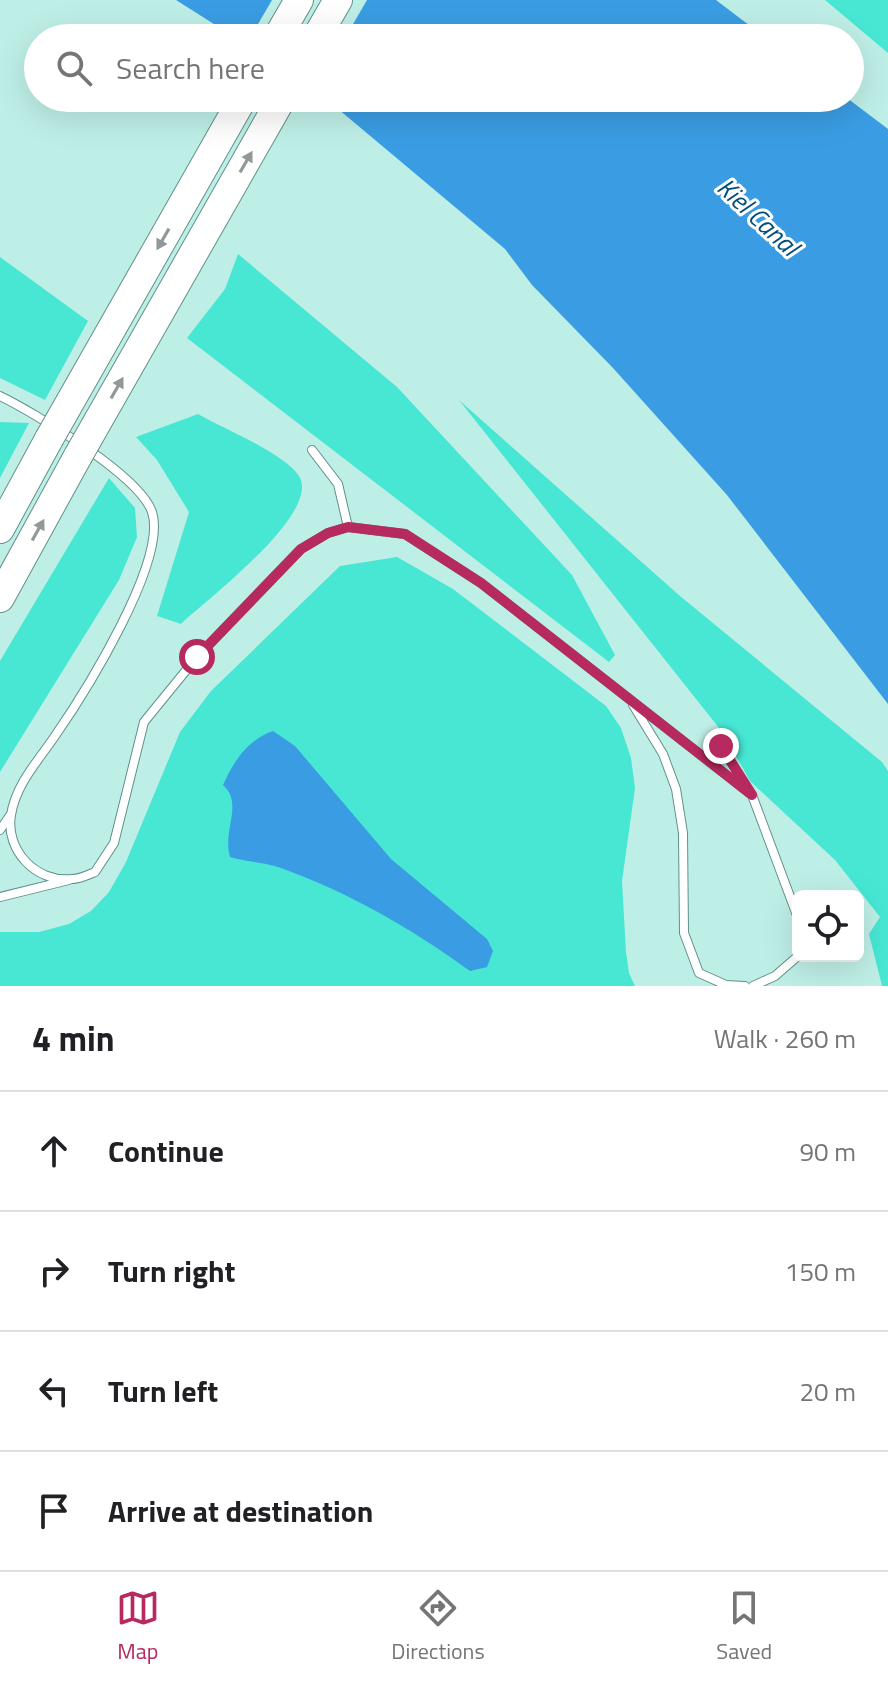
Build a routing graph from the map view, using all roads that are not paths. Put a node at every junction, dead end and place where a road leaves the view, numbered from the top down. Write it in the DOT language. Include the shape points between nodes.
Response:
graph roads {
  1 [pos="299,0"];
  2 [pos="338,0"];
  3 [pos="285,24"];
  4 [pos="324,24"];
  5 [pos="235,112"];
  6 [pos="274,112"];
  7 [pos="0,396"];
  8 [pos="312,450"];
  9 [pos="348,527"];
  10 [pos="0,529"];
  11 [pos="0,598"];
  12 [pos="631,701"];
  13 [pos="721,746"];
  14 [pos="752,795"];
  15 [pos="11,814"];
  16 [pos="0,830"];
  17 [pos="71,880"];
  18 [pos="0,897"];
  19 [pos="792,902"];
  20 [pos="792,961"];
  21 [pos="745,986"];
  22 [pos="753,986"];
  1 -- 3 [label="highway"];
  2 -- 4 [label="highway"];
  5 -- 10 [label="highway, one-way, bridge"];
  11 -- 6 [label="highway, one-way, bridge"];
  7 -- 15 [label="lane" via="119,471 142,493 153,513 149,557 139,588 84,693 27,773"];
  8 -- 9 [label="lane" via="338,484"];
  9 -- 12 [label="lane" via="405,534 481,583"];
  9 -- 17 [label="lane" via="301,549 197,657 144,722 114,843 95,872"];
  12 -- 14 [label="lane"];
  12 -- 21 [label="lane" via="663,754 676,789 683,833 684,933 699,973 726,985"];
  13 -- 14 [label="lane"];
  14 -- 19 [label="lane"];
  15 -- 16 [label="lane"];
  15 -- 17 [label="lane" via="11,843 22,861"];
  17 -- 18 [label="lane"];
  20 -- 22 [label="lane"];
}
